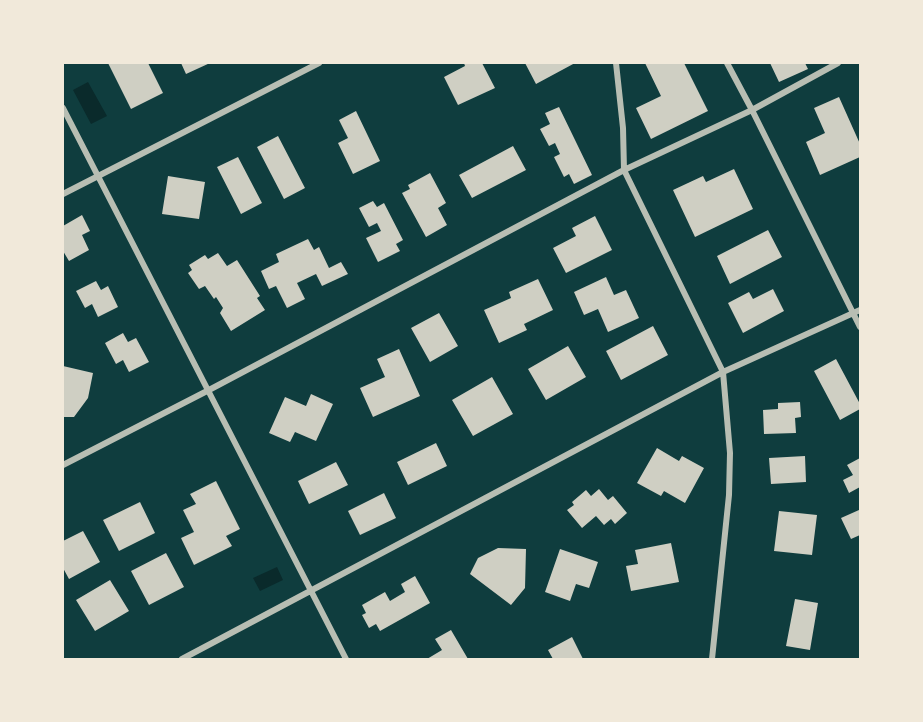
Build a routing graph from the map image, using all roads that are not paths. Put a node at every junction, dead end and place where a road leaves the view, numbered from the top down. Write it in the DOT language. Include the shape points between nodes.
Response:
graph roads {
  1 [pos="319,63"];
  2 [pos="616,63"];
  3 [pos="727,63"];
  4 [pos="838,63"];
  5 [pos="63,108"];
  6 [pos="752,110"];
  7 [pos="624,170"];
  8 [pos="99,176"];
  9 [pos="63,194"];
  10 [pos="860,310"];
  11 [pos="853,314"];
  12 [pos="860,327"];
  13 [pos="723,372"];
  14 [pos="209,390"];
  15 [pos="63,465"];
  16 [pos="311,591"];
  17 [pos="182,659"];
  18 [pos="346,659"];
  19 [pos="712,659"];
  1 -- 8 [label="street"];
  2 -- 7 [label="street"];
  3 -- 6 [label="street"];
  4 -- 6 [label="street"];
  5 -- 8 [label="street"];
  6 -- 7 [label="street"];
  6 -- 11 [label="street"];
  7 -- 13 [label="street"];
  7 -- 14 [label="street"];
  8 -- 9 [label="street"];
  8 -- 14 [label="street"];
  10 -- 11 [label="street"];
  11 -- 12 [label="street"];
  11 -- 13 [label="street"];
  13 -- 16 [label="street"];
  13 -- 19 [label="street" via="729,484"];
  14 -- 15 [label="street"];
  14 -- 16 [label="street"];
  16 -- 17 [label="street"];
  16 -- 18 [label="street"];
}
